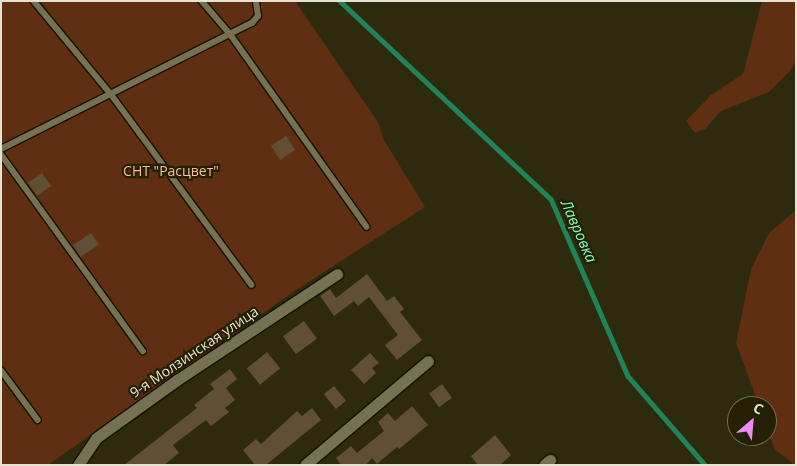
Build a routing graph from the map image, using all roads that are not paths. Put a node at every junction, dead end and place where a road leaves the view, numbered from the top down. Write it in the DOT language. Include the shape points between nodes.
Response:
graph roads {
  1 [pos="34,1"];
  2 [pos="202,1"];
  3 [pos="256,1"];
  4 [pos="231,35"];
  5 [pos="111,94"];
  6 [pos="1,149"];
  7 [pos="1,154"];
  8 [pos="367,227"];
  9 [pos="337,274"];
  10 [pos="252,285"];
  11 [pos="143,352"];
  12 [pos="428,361"];
  13 [pos="1,370"];
  14 [pos="38,420"];
  15 [pos="78,465"];
  16 [pos="305,465"];
  1 -- 5 [label="lane"];
  2 -- 4 [label="lane"];
  3 -- 4 [label="lane" via="258,16"];
  4 -- 5 [label="lane"];
  4 -- 8 [label="lane"];
  5 -- 6 [label="lane"];
  5 -- 10 [label="lane"];
  7 -- 11 [label="lane"];
  9 -- 15 [label="street, 9-я Молзинская улица" via="96,438"];
  12 -- 16 [label="street"];
  13 -- 14 [label="lane"];
}
